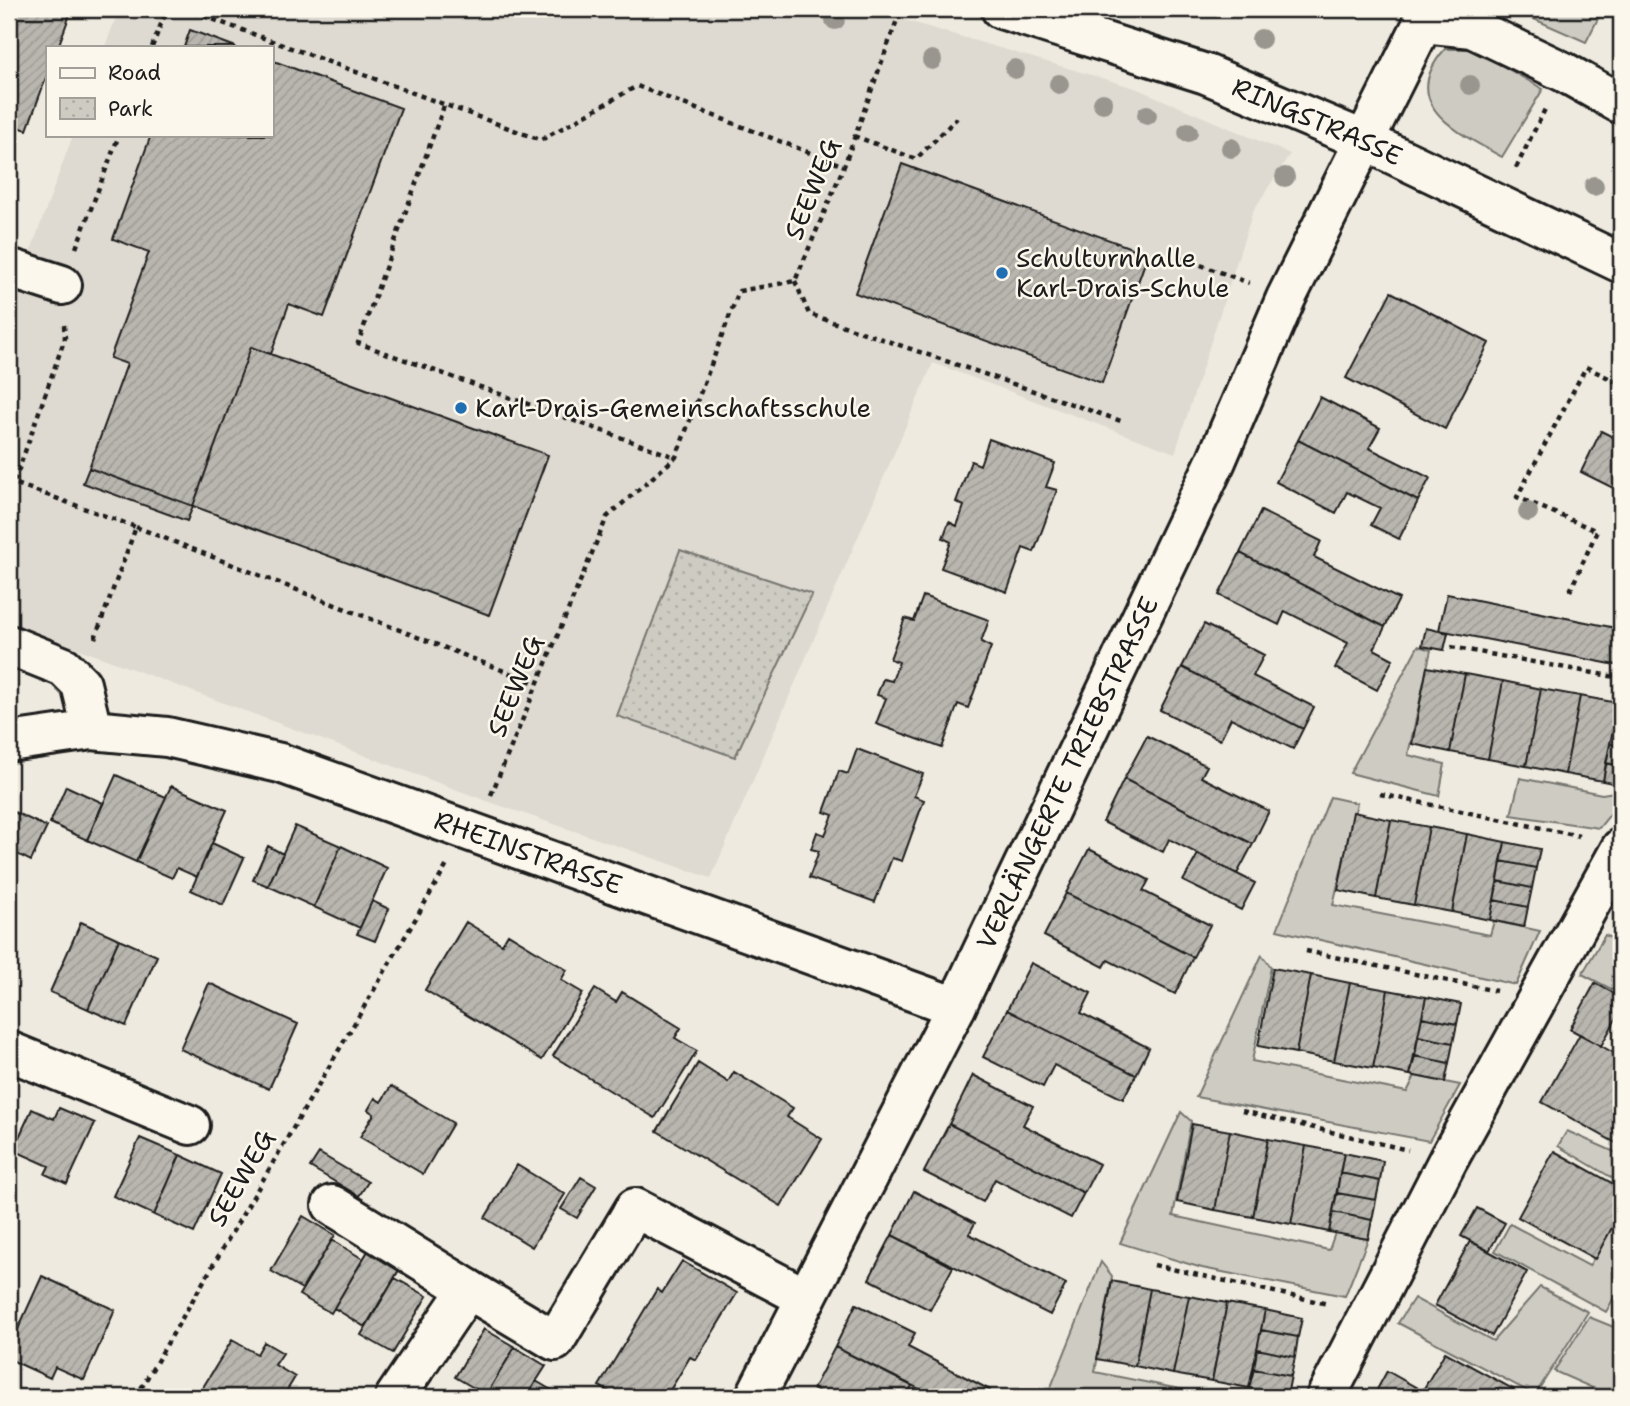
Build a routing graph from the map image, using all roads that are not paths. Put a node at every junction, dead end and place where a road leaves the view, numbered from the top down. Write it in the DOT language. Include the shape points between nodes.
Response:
graph roads {
  1 [pos="1001,9"];
  2 [pos="1423,16"];
  3 [pos="1621,104"];
  4 [pos="1363,139"];
  5 [pos="1621,263"];
  6 [pos="9,268"];
  7 [pos="62,285"];
  8 [pos="9,645"];
  9 [pos="92,730"];
  10 [pos="9,742"];
  11 [pos="1621,848"];
  12 [pos="956,1007"];
  13 [pos="9,1051"];
  14 [pos="190,1125"];
  15 [pos="332,1205"];
  16 [pos="468,1289"];
  17 [pos="806,1298"];
  18 [pos="395,1397"];
  19 [pos="755,1397"];
  20 [pos="1326,1397"];
  1 -- 4 [label="street, RINGSTRASSE" via="1206,74"];
  2 -- 3 [label="street" via="1472,28"];
  2 -- 4 [label="street, VERLÄNGERTE TRIEBSTRASSE"];
  4 -- 5 [label="street, RINGSTRASSE"];
  4 -- 12 [label="street, VERLÄNGERTE TRIEBSTRASSE" via="1286,298 1216,461"];
  6 -- 7 [label="street"];
  8 -- 9 [label="street" via="64,667 81,684"];
  9 -- 10 [label="street, RHEINSTRASSE"];
  9 -- 12 [label="street, RHEINSTRASSE" via="167,737 280,763"];
  11 -- 20 [label="street" via="1448,1160"];
  12 -- 17 [label="street, VERLÄNGERTE TRIEBSTRASSE"];
  13 -- 14 [label="street"];
  15 -- 16 [label="street"];
  16 -- 17 [label="street" via="555,1341 635,1208"];
  16 -- 18 [label="street"];
  17 -- 19 [label="street, VERLÄNGERTE TRIEBSTRASSE"];
}
